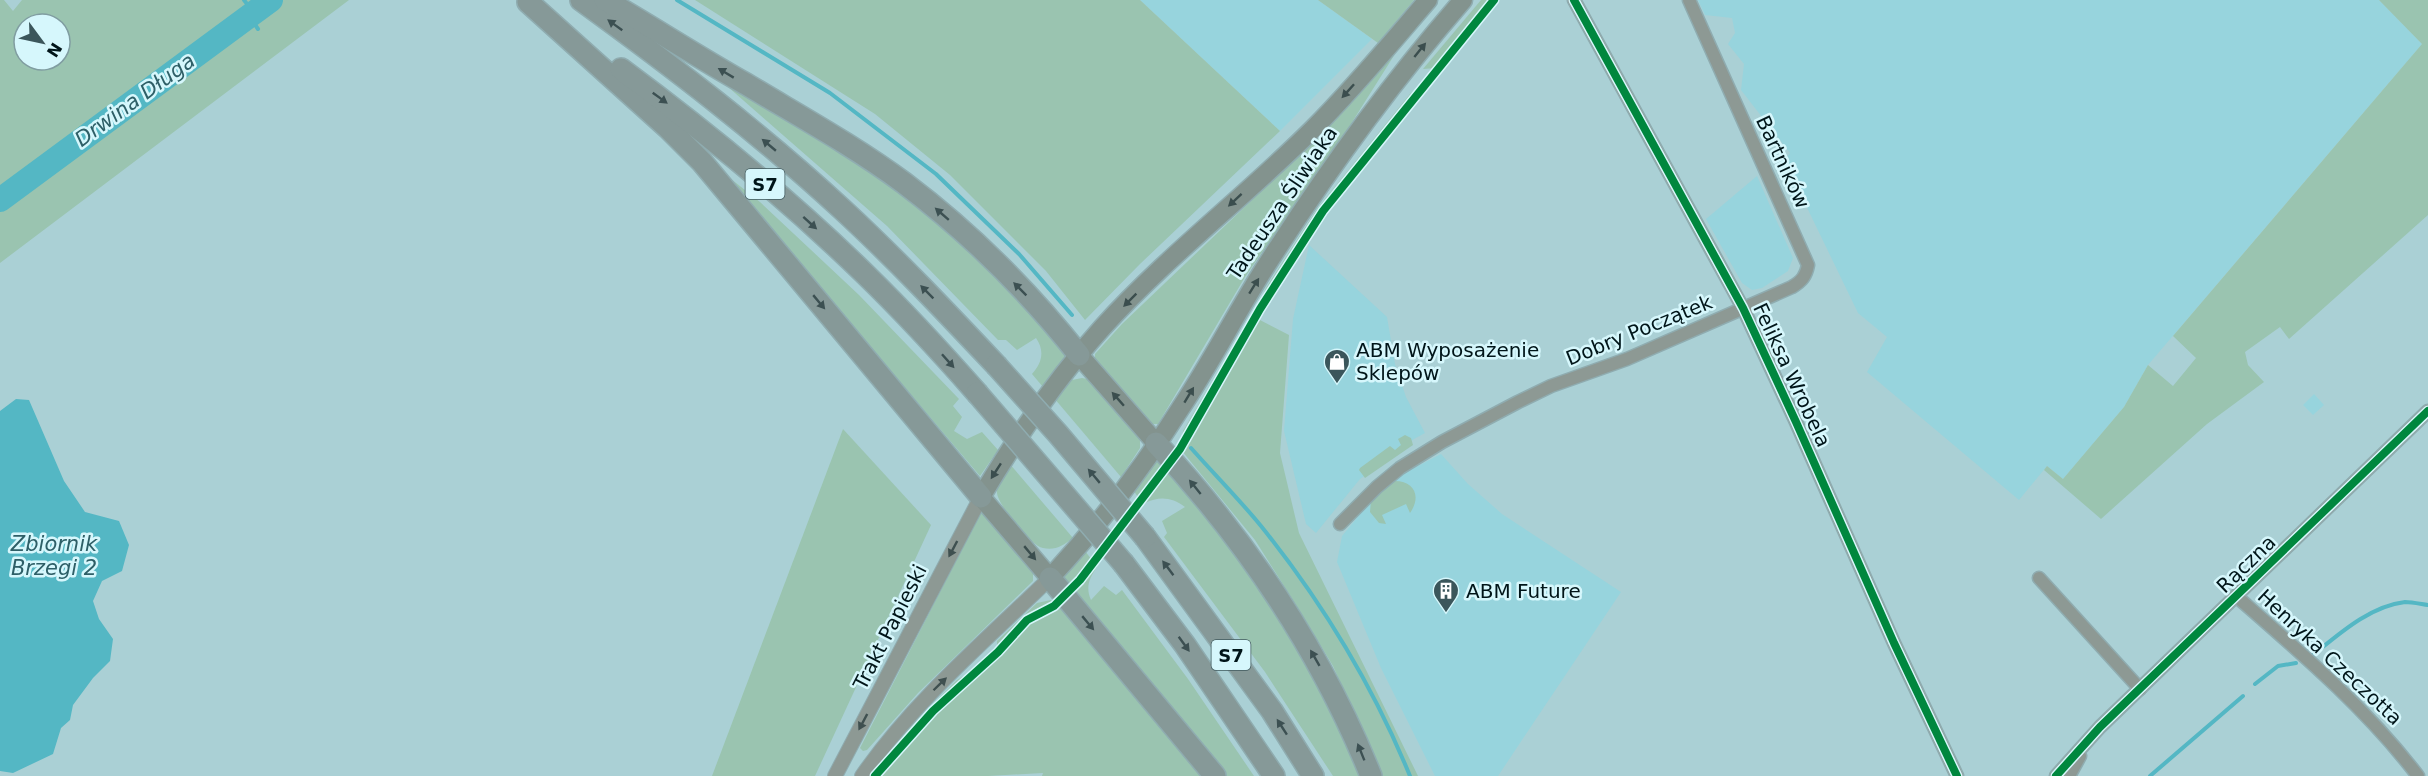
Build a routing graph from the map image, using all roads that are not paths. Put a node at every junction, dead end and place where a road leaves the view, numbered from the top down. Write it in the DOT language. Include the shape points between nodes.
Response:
graph roads {
  1 [pos="581,0"];
  2 [pos="605,0"];
  3 [pos="1428,0"];
  4 [pos="1462,0"];
  5 [pos="1575,0"];
  6 [pos="1689,0"];
  7 [pos="527,1"];
  8 [pos="1743,308"];
  9 [pos="1079,355"];
  10 [pos="2428,411"];
  11 [pos="1156,443"];
  12 [pos="981,497"];
  13 [pos="1340,524"];
  14 [pos="1050,578"];
  15 [pos="2039,578"];
  16 [pos="2236,596"];
  17 [pos="2140,689"];
  18 [pos="2087,741"];
  19 [pos="835,776"];
  20 [pos="862,776"];
  21 [pos="1215,776"];
  22 [pos="1274,776"];
  23 [pos="1313,776"];
  24 [pos="1371,776"];
  25 [pos="1957,776"];
  26 [pos="2056,776"];
  27 [pos="2069,776"];
  28 [pos="2418,776"];
  23 -- 1 [label="highway, S7, one-way, bridge" via="1265,702 1145,537 996,365 926,291 796,168 684,75"];
  9 -- 2 [label="highway, one-way" via="985,253 904,184 805,118"];
  3 -- 9 [label="main road, Tadeusza Śliwiaka, one-way" via="1314,128 1156,273"];
  11 -- 4 [label="main road, Tadeusza Śliwiaka, one-way" via="1327,174 1371,112"];
  5 -- 8 [label="street, Feliksa Wrobela"];
  6 -- 8 [label="street, Bartników" via="1808,265 1800,282"];
  7 -- 12 [label="highway, one-way" via="702,162"];
  7 -- 22 [label="highway, S7, one-way, bridge" via="670,106 865,273 977,393 1124,564 1185,645"];
  8 -- 13 [label="street, Dobry Początek" via="1627,359 1551,386 1452,437 1400,468"];
  8 -- 25 [label="street, Feliksa Wrobela"];
  11 -- 9 [label="main road, one-way"];
  9 -- 12 [label="main road, Tadeusza Śliwiaka, one-way" via="1051,390"];
  10 -- 16 [label="street, Rączna"];
  11 -- 14 [label="main road, Tadeusza Śliwiaka" via="1107,513"];
  24 -- 11 [label="highway, one-way" via="1327,680 1269,582"];
  12 -- 14 [label="main road, one-way"];
  12 -- 19 [label="street, Trakt Papieski, one-way"];
  20 -- 14 [label="street, one-way" via="902,722"];
  14 -- 21 [label="highway, one-way"];
  15 -- 17 [label="street"];
  16 -- 17 [label="street, Rączna"];
  16 -- 28 [label="street, Henryka Czeczotta" via="2315,665 2392,742"];
  17 -- 18 [label="street, Rączna"];
  18 -- 26 [label="street, Rączna"];
  18 -- 27 [label="street, Rączna"];
}
